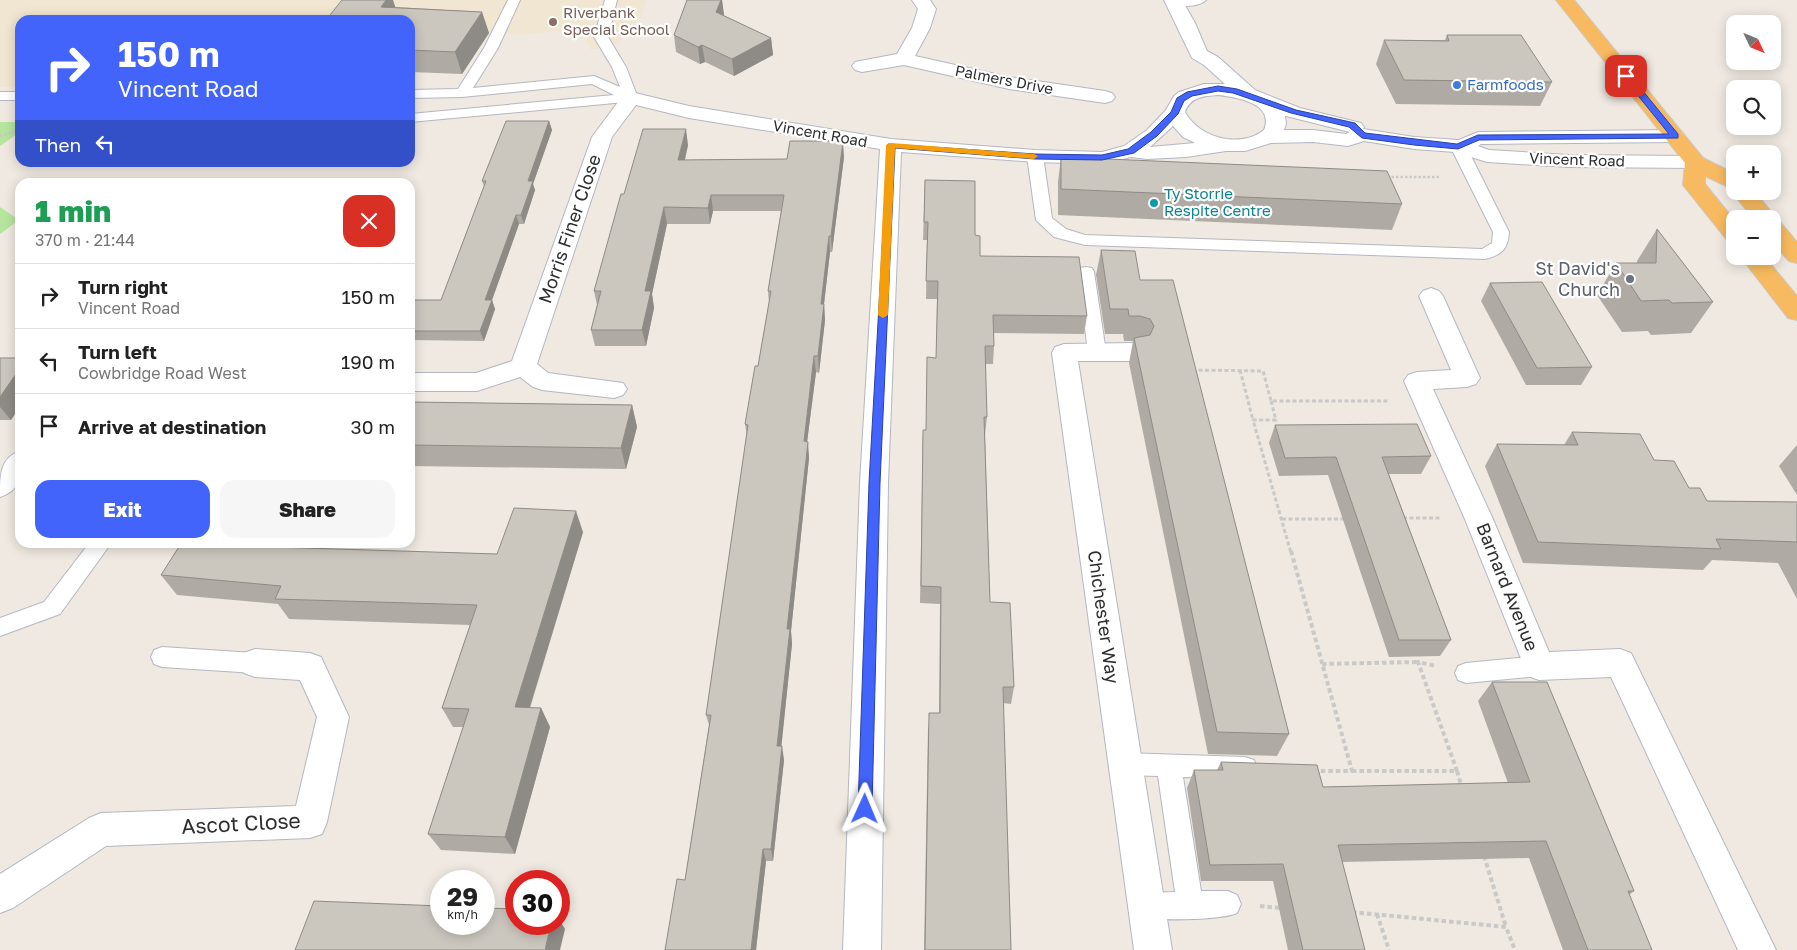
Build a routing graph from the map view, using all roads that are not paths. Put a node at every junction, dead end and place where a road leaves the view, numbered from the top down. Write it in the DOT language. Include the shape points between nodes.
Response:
graph roads {
  1 [pos="514,0"];
  2 [pos="612,0"];
  3 [pos="921,0"];
  4 [pos="1200,0"];
  5 [pos="1565,0"];
  6 [pos="1174,1"];
  7 [pos="904,59"];
  8 [pos="862,66"];
  9 [pos="1193,66"];
  10 [pos="462,93"];
  11 [pos="415,94"];
  12 [pos="0,96"];
  13 [pos="15,96"];
  14 [pos="1105,97"];
  15 [pos="1254,97"];
  16 [pos="631,98"];
  17 [pos="1177,106"];
  18 [pos="415,118"];
  19 [pos="1362,135"];
  20 [pos="1675,136"];
  21 [pos="1266,137"];
  22 [pos="1228,144"];
  23 [pos="891,145"];
  24 [pos="1458,146"];
  25 [pos="1131,151"];
  26 [pos="1035,156"];
  27 [pos="1696,162"];
  28 [pos="1726,178"];
  29 [pos="1750,200"];
  30 [pos="1758,210"];
  31 [pos="1726,225"];
  32 [pos="1781,237"];
  33 [pos="1797,256"];
  34 [pos="1758,265"];
  35 [pos="1086,272"];
  36 [pos="1432,296"];
  37 [pos="1797,312"];
  38 [pos="1098,352"];
  39 [pos="1135,352"];
  40 [pos="523,367"];
  41 [pos="415,382"];
  42 [pos="614,389"];
  43 [pos="15,467"];
  44 [pos="0,486"];
  45 [pos="97,548"];
  46 [pos="0,627"];
  47 [pos="162,657"];
  48 [pos="255,663"];
  49 [pos="1539,666"];
  50 [pos="1466,673"];
  51 [pos="1124,764"];
  52 [pos="1169,766"];
  53 [pos="1310,770"];
  54 [pos="0,895"];
  55 [pos="1228,904"];
  56 [pos="1146,906"];
  57 [pos="1190,906"];
  58 [pos="862,950"];
  59 [pos="1152,950"];
  60 [pos="1756,950"];
  1 -- 10 [label="lane" via="481,67"];
  2 -- 16 [label="lane" via="601,37 619,67"];
  3 -- 7 [label="street" via="928,9 922,28"];
  4 -- 6 [label="lane"];
  5 -- 20 [label="highway"];
  6 -- 9 [label="street"];
  7 -- 8 [label="street, Palmers Drive"];
  7 -- 14 [label="street, Palmers Drive" via="1009,83"];
  9 -- 15 [label="street" via="1211,61"];
  9 -- 17 [label="street"];
  10 -- 11 [label="lane"];
  10 -- 16 [label="lane" via="594,80"];
  12 -- 13 [label="lane"];
  15 -- 17 [label="street, Vincent Road" via="1218,89 1190,94"];
  15 -- 19 [label="street, Vincent Road" via="1294,112 1352,125"];
  15 -- 21 [label="street" via="1274,113 1275,129"];
  16 -- 18 [label="lane"];
  16 -- 23 [label="street, Vincent Road" via="689,112"];
  16 -- 40 [label="street, Morris Finer Close" via="602,138"];
  17 -- 22 [label="street, Vincent Road" via="1178,121 1191,133"];
  17 -- 25 [label="street, Vincent Road" via="1154,134"];
  19 -- 21 [label="street, Vincent Road" via="1348,140 1313,136"];
  19 -- 24 [label="street, Vincent Road"];
  20 -- 24 [label="street, Vincent Road" via="1478,138"];
  20 -- 27 [label="highway"];
  21 -- 22 [label="street, Vincent Road"];
  22 -- 25 [label="street, Vincent Road" via="1177,152 1147,154"];
  23 -- 26 [label="street, Vincent Road"];
  23 -- 58 [label="street" via="874,493"];
  24 -- 26 [label="lane" via="1501,232 1500,245 1485,254 1085,240 1060,233 1044,220"];
  24 -- 27 [label="street, Vincent Road" via="1488,156 1570,161"];
  25 -- 26 [label="street, Vincent Road" via="1102,158"];
  27 -- 28 [label="highway"];
  27 -- 31 [label="highway" via="1694,185"];
  29 -- 30 [label="highway"];
  32 -- 33 [label="highway"];
  34 -- 37 [label="highway"];
  35 -- 38 [label="lane"];
  36 -- 49 [label="street, Barnard Avenue" via="1467,378 1416,382 1478,517"];
  38 -- 39 [label="street, Chichester Way"];
  38 -- 51 [label="street, Chichester Way" via="1064,353"];
  40 -- 41 [label="street" via="477,382"];
  40 -- 42 [label="street" via="542,381"];
  43 -- 44 [label="street"];
  45 -- 46 [label="lane" via="52,608"];
  47 -- 48 [label="lane, Ascot Close"];
  48 -- 54 [label="street, Ascot Close" via="310,667 333,717 310,822 101,830"];
  49 -- 50 [label="lane"];
  49 -- 60 [label="street, Barnard Avenue" via="1620,663"];
  51 -- 52 [label="lane"];
  51 -- 56 [label="street, Chichester Way"];
  52 -- 53 [label="lane"];
  52 -- 57 [label="lane"];
  55 -- 57 [label="lane"];
  56 -- 57 [label="lane"];
  56 -- 59 [label="street, Chichester Way"];
}
